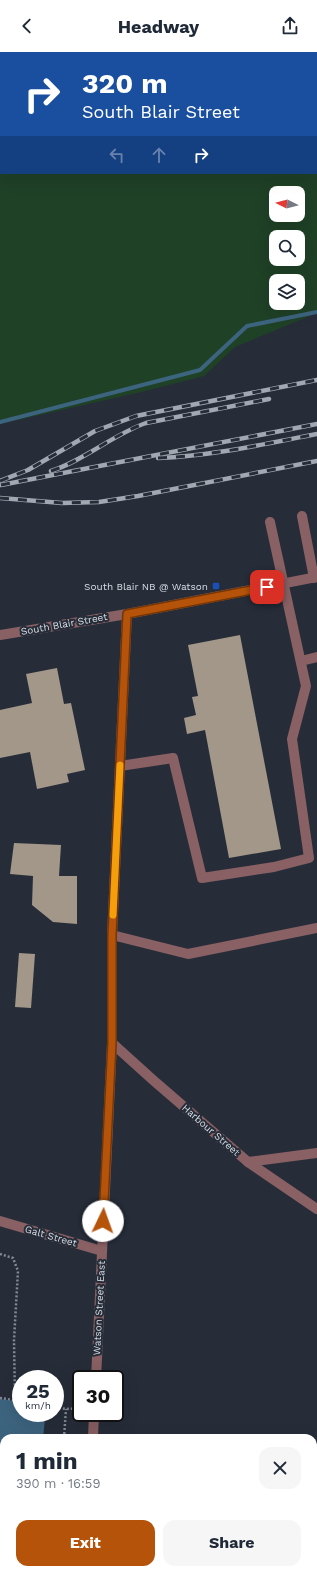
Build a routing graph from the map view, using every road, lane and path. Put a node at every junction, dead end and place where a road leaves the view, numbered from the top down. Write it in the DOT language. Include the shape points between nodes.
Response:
graph roads {
  1 [pos="302,516"];
  2 [pos="270,522"];
  3 [pos="316,577"];
  4 [pos="283,584"];
  5 [pos="127,614"];
  6 [pos="0,635"];
  7 [pos="317,657"];
  8 [pos="301,661"];
  9 [pos="120,766"];
  10 [pos="317,928"];
  11 [pos="112,935"];
  12 [pos="112,1043"];
  13 [pos="317,1153"];
  14 [pos="248,1162"];
  15 [pos="317,1209"];
  16 [pos="0,1221"];
  17 [pos="102,1251"];
  18 [pos="0,1254"];
  19 [pos="14,1370"];
  20 [pos="96,1370"];
  21 [pos="0,1398"];
  22 [pos="12,1400"];
  23 [pos="66,1409"];
  24 [pos="72,1409"];
  25 [pos="94,1422"];
  26 [pos="64,1434"];
  27 [pos="93,1434"];
  1 -- 3 [label="street"];
  2 -- 4 [label="street"];
  3 -- 4 [label="street, South Blair Street"];
  4 -- 5 [label="street, South Blair Street"];
  4 -- 8 [label="street"];
  5 -- 6 [label="street, South Blair Street"];
  5 -- 9 [label="street, Watson Street East"];
  7 -- 8 [label="street"];
  8 -- 9 [label="street" via="306,686 292,739 309,858 274,867 202,878 173,758"];
  9 -- 11 [label="street, Watson Street East"];
  10 -- 11 [label="street" via="188,954"];
  11 -- 12 [label="street, Watson Street East"];
  12 -- 14 [label="street, Harbour Street"];
  12 -- 17 [label="street, Watson Street East"];
  13 -- 14 [label="street"];
  14 -- 15 [label="street, Harbour Street"];
  16 -- 17 [label="street, Galt Street"];
  17 -- 20 [label="street, Watson Street East"];
  18 -- 19 [label="path" via="13,1258 18,1271"];
  21 -- 22 [label="path"];
  23 -- 24 [label="path"];
  23 -- 26 [label="path"];
  25 -- 27 [label="street"];
}
